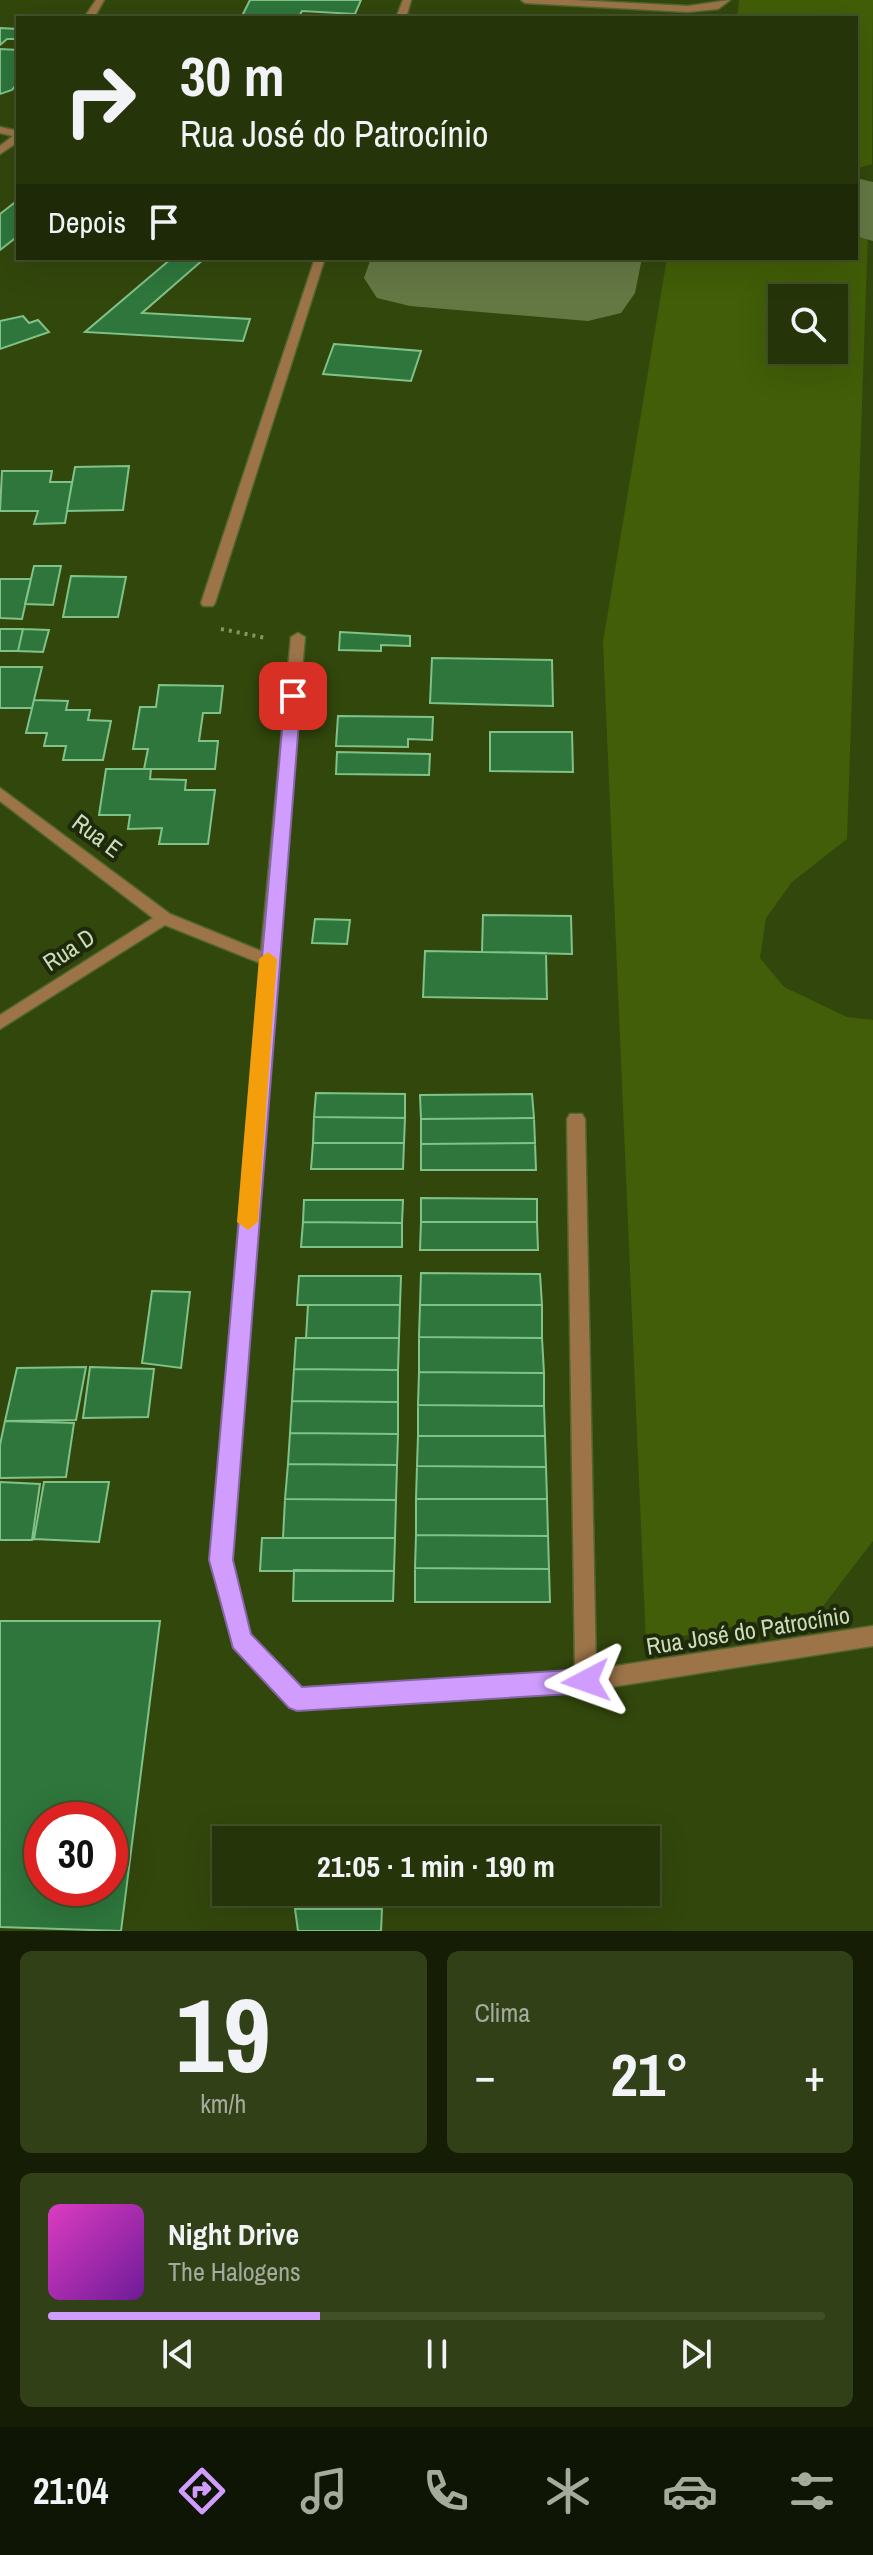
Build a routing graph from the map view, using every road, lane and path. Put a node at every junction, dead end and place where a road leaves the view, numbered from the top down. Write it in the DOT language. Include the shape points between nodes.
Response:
graph roads {
  1 [pos="525,0"];
  2 [pos="726,0"];
  3 [pos="16,138"];
  4 [pos="0,151"];
  5 [pos="319,260"];
  6 [pos="208,603"];
  7 [pos="298,637"];
  8 [pos="0,793"];
  9 [pos="164,918"];
  10 [pos="268,960"];
  11 [pos="0,1023"];
  12 [pos="576,1119"];
  13 [pos="873,1636"];
  14 [pos="586,1681"];
  1 -- 2 [label="street" via="688,9 715,7"];
  3 -- 4 [label="street"];
  5 -- 6 [label="street"];
  6 -- 7 [label="path" via="212,627 265,638"];
  7 -- 10 [label="street, Rua José do Patrocínio"];
  8 -- 9 [label="street, Rua E"];
  9 -- 10 [label="street, Rua E"];
  9 -- 11 [label="street, Rua D"];
  10 -- 14 [label="street, Rua José do Patrocínio" via="221,1560 241,1640 297,1699"];
  12 -- 14 [label="street"];
  13 -- 14 [label="street, Rua José do Patrocínio"];
}
